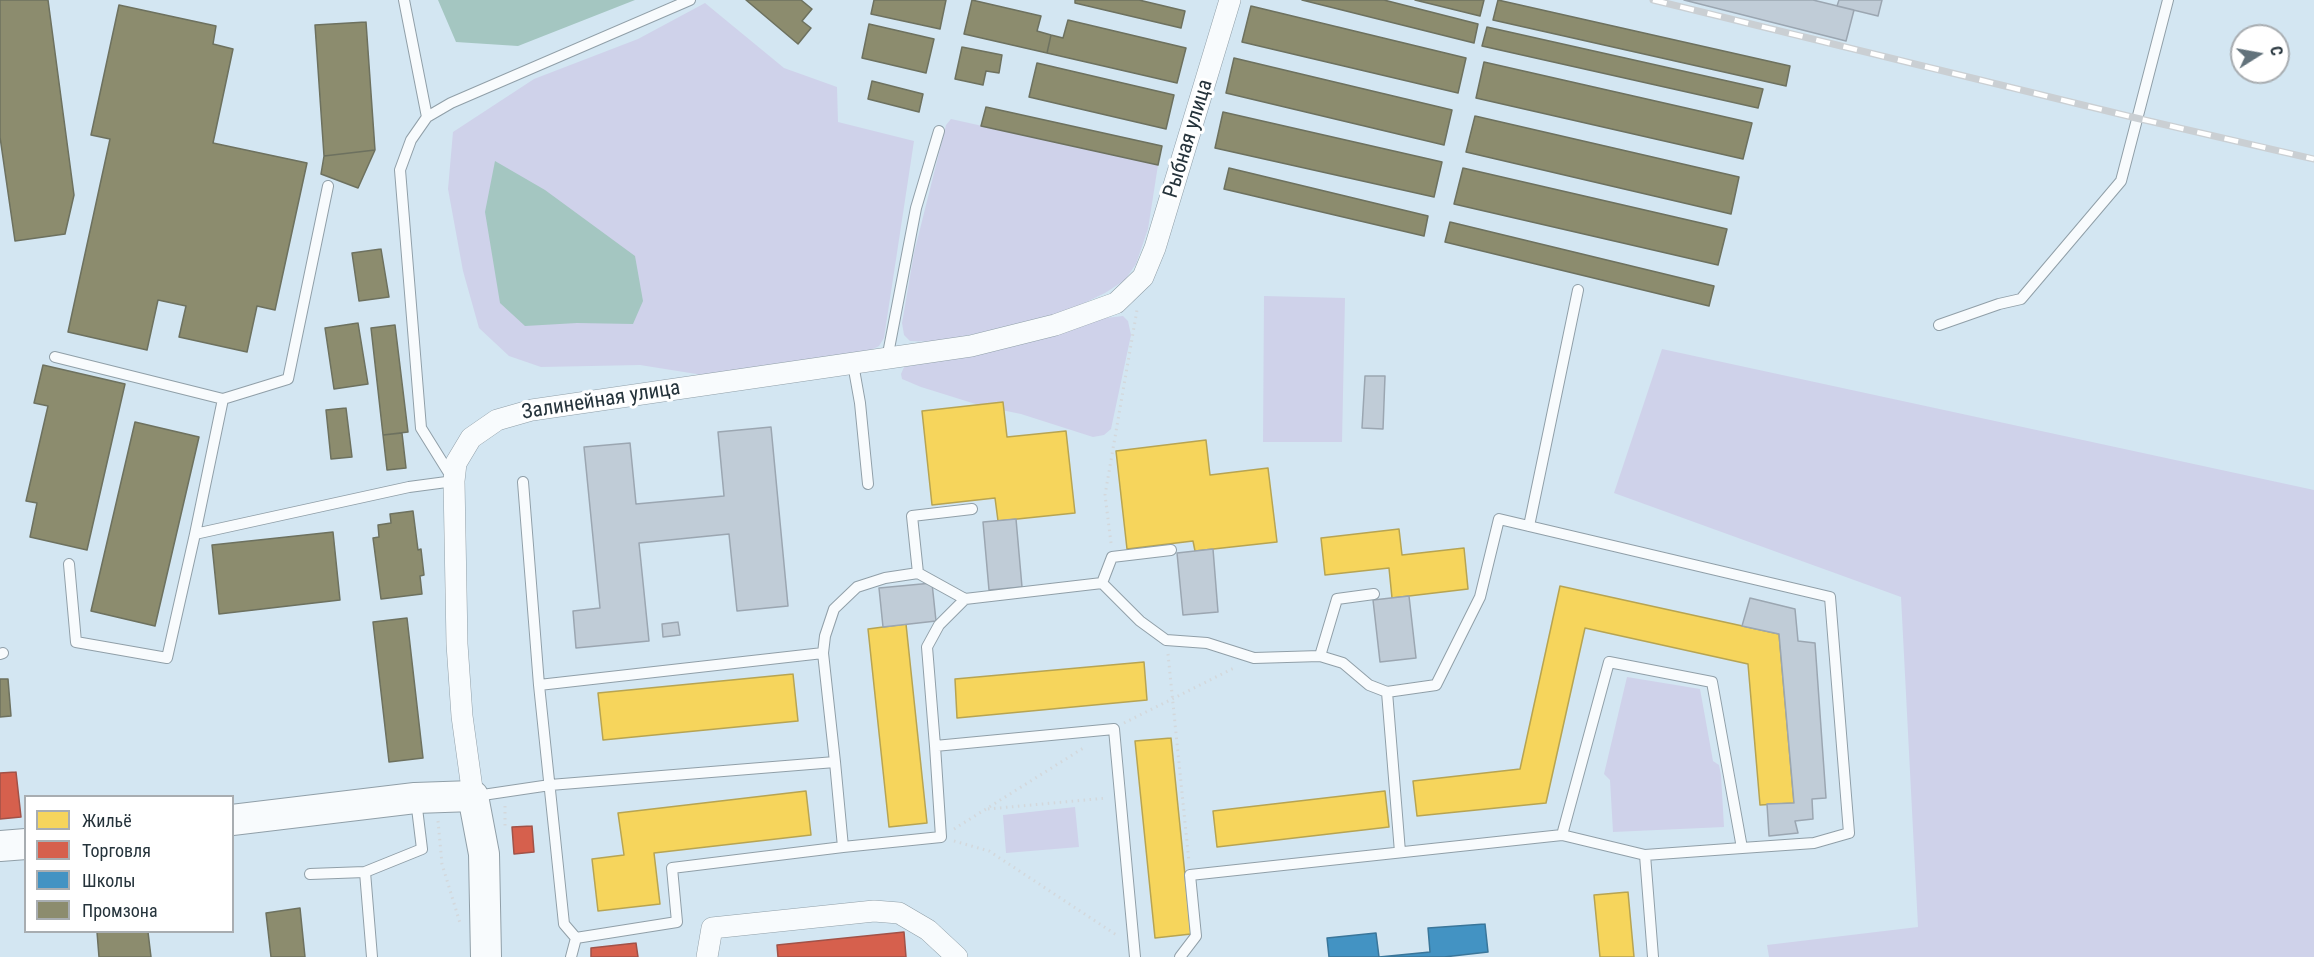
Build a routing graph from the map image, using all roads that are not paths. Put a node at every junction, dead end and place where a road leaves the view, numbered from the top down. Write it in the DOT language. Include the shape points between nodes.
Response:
graph roads {
  1 [pos="404,0"];
  2 [pos="690,0"];
  3 [pos="1230,0"];
  4 [pos="2168,0"];
  5 [pos="427,117"];
  6 [pos="939,131"];
  7 [pos="328,186"];
  8 [pos="1143,277"];
  9 [pos="1578,290"];
  10 [pos="1940,324"];
  11 [pos="55,357"];
  12 [pos="887,359"];
  13 [pos="853,364"];
  14 [pos="223,399"];
  15 [pos="454,481"];
  16 [pos="523,482"];
  17 [pos="867,484"];
  18 [pos="972,509"];
  19 [pos="1529,526"];
  20 [pos="195,534"];
  21 [pos="1171,550"];
  22 [pos="69,564"];
  23 [pos="918,573"];
  24 [pos="1102,583"];
  25 [pos="1374,594"];
  26 [pos="965,599"];
  27 [pos="823,653"];
  28 [pos="1320,656"];
  29 [pos="539,685"];
  30 [pos="1387,692"];
  31 [pos="935,746"];
  32 [pos="835,762"];
  33 [pos="550,785"];
  34 [pos="473,796"];
  35 [pos="426,797"];
  36 [pos="234,820"];
  37 [pos="1562,835"];
  38 [pos="24,844"];
  39 [pos="0,846"];
  40 [pos="843,847"];
  41 [pos="1742,848"];
  42 [pos="1400,852"];
  43 [pos="1645,855"];
  44 [pos="365,872"];
  45 [pos="310,874"];
  46 [pos="576,938"];
  47 [pos="1135,952"];
  48 [pos="372,957"];
  49 [pos="486,957"];
  50 [pos="571,957"];
  51 [pos="707,957"];
  52 [pos="957,957"];
  53 [pos="1180,957"];
  54 [pos="1653,957"];
  1 -- 5 [label="lane"];
  2 -- 5 [label="lane" via="451,103"];
  3 -- 8 [label="street, Рыбная улица" via="1177,180"];
  4 -- 10 [label="lane" via="2121,180 2021,299"];
  5 -- 15 [label="lane" via="411,140 400,170 421,428"];
  6 -- 12 [label="lane" via="916,208"];
  7 -- 14 [label="lane" via="288,379"];
  8 -- 12 [label="street, Залинейная улица" via="1116,303 1089,314 971,346"];
  9 -- 19 [label="lane"];
  11 -- 14 [label="lane"];
  12 -- 13 [label="street, Залинейная улица"];
  13 -- 15 [label="street, Залинейная улица" via="532,410 497,420 471,438 456,463"];
  13 -- 17 [label="lane"];
  14 -- 20 [label="lane"];
  15 -- 20 [label="lane" via="409,487"];
  15 -- 34 [label="street, Залинейная улица" via="457,644"];
  16 -- 29 [label="lane"];
  18 -- 23 [label="lane" via="912,516"];
  19 -- 30 [label="lane" via="1499,519 1480,597 1436,685"];
  19 -- 41 [label="lane" via="1830,597 1849,833 1814,843"];
  20 -- 22 [label="lane" via="167,658 76,642"];
  21 -- 24 [label="lane" via="1112,557"];
  23 -- 26 [label="lane"];
  23 -- 27 [label="lane" via="857,587 834,609"];
  24 -- 26 [label="lane"];
  24 -- 28 [label="lane" via="1140,621 1166,640 1207,643 1254,658"];
  25 -- 28 [label="lane" via="1338,599"];
  26 -- 31 [label="lane" via="939,625 927,647"];
  27 -- 29 [label="lane"];
  27 -- 32 [label="lane"];
  28 -- 30 [label="lane" via="1343,663 1369,685"];
  29 -- 33 [label="lane"];
  30 -- 42 [label="lane"];
  31 -- 40 [label="lane" via="941,837"];
  31 -- 47 [label="lane" via="1114,729"];
  32 -- 33 [label="lane"];
  32 -- 40 [label="lane"];
  33 -- 34 [label="lane"];
  33 -- 46 [label="lane" via="564,924"];
  34 -- 35 [label="main road"];
  34 -- 49 [label="main road" via="484,854"];
  35 -- 36 [label="main road"];
  35 -- 44 [label="lane" via="422,849"];
  37 -- 41 [label="lane" via="1609,662 1712,682"];
  37 -- 42 [label="lane"];
  37 -- 43 [label="lane"];
  38 -- 39 [label="main road"];
  40 -- 46 [label="lane" via="672,868 677,922"];
  41 -- 43 [label="lane"];
  42 -- 53 [label="lane" via="1190,875 1197,936"];
  43 -- 54 [label="lane"];
  44 -- 45 [label="lane"];
  44 -- 48 [label="lane"];
  46 -- 50 [label="lane"];
  51 -- 52 [label="street" via="712,928 874,911 899,913 928,930"];
}
